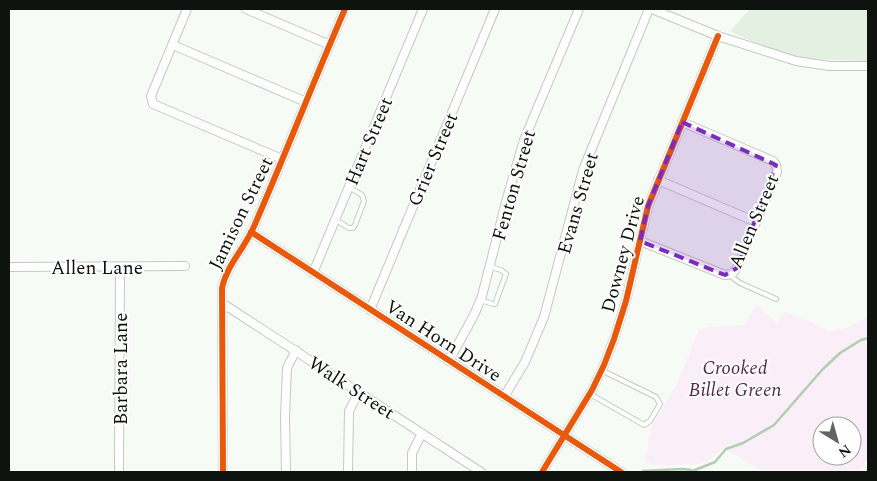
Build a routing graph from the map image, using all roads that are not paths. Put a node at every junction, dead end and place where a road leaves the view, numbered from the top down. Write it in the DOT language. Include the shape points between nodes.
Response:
graph roads {
  1 [pos="187,9"];
  2 [pos="246,9"];
  3 [pos="345,9"];
  4 [pos="423,9"];
  5 [pos="495,9"];
  6 [pos="579,9"];
  7 [pos="651,9"];
  8 [pos="266,12"];
  9 [pos="718,36"];
  10 [pos="330,44"];
  11 [pos="173,45"];
  12 [pos="868,66"];
  13 [pos="306,102"];
  14 [pos="682,122"];
  15 [pos="282,159"];
  16 [pos="658,180"];
  17 [pos="349,188"];
  18 [pos="336,220"];
  19 [pos="756,222"];
  20 [pos="251,232"];
  21 [pos="640,240"];
  22 [pos="185,266"];
  23 [pos="9,267"];
  24 [pos="120,267"];
  25 [pos="491,267"];
  26 [pos="314,273"];
  27 [pos="729,275"];
  28 [pos="776,299"];
  29 [pos="480,300"];
  30 [pos="222,303"];
  31 [pos="370,310"];
  32 [pos="296,350"];
  33 [pos="449,361"];
  34 [pos="601,370"];
  35 [pos="359,392"];
  36 [pos="590,394"];
  37 [pos="504,397"];
  38 [pos="422,433"];
  39 [pos="565,437"];
  40 [pos="119,472"];
  41 [pos="223,472"];
  42 [pos="286,472"];
  43 [pos="348,472"];
  44 [pos="412,472"];
  45 [pos="481,472"];
  46 [pos="542,472"];
  47 [pos="622,472"];
  1 -- 11 [label="street"];
  2 -- 8 [label="street"];
  3 -- 10 [label="street, Jamison Street"];
  4 -- 17 [label="street, Hart Street"];
  5 -- 31 [label="street, Grier Street"];
  6 -- 25 [label="street, Fenton Street" via="524,140"];
  7 -- 9 [label="street"];
  7 -- 37 [label="street, Evans Street" via="583,170 544,317 525,362"];
  8 -- 10 [label="street"];
  9 -- 12 [label="street" via="808,64"];
  9 -- 14 [label="street, Downey Drive"];
  10 -- 13 [label="street, Jamison Street"];
  11 -- 13 [label="street"];
  11 -- 15 [label="street" via="151,96 156,106"];
  13 -- 15 [label="street, Jamison Street"];
  14 -- 16 [label="street, Downey Drive"];
  14 -- 19 [label="street, Allen Street" via="776,165 777,172"];
  15 -- 20 [label="street, Jamison Street"];
  16 -- 19 [label="street"];
  16 -- 21 [label="street, Downey Drive"];
  17 -- 18 [label="street, Hart Street"];
  17 -- 18 [label="lane" via="362,195 364,201 355,225 349,228"];
  18 -- 26 [label="street, Hart Street"];
  19 -- 27 [label="street, Allen Street" via="737,268"];
  20 -- 26 [label="street, Van Horn Drive"];
  20 -- 30 [label="street, Jamison Street" via="223,280"];
  21 -- 27 [label="street"];
  21 -- 34 [label="street, Downey Drive" via="620,320"];
  22 -- 24 [label="street, Allen Lane"];
  23 -- 24 [label="street, Allen Lane"];
  24 -- 40 [label="street, Barbara Lane"];
  25 -- 29 [label="street, Fenton Street"];
  25 -- 29 [label="lane" via="506,274 495,304"];
  26 -- 31 [label="street, Van Horn Drive"];
  27 -- 28 [label="lane"];
  29 -- 33 [label="street, Fenton Street"];
  30 -- 32 [label="street, Walk Street"];
  30 -- 41 [label="street, Jamison Street"];
  31 -- 33 [label="street, Van Horn Drive"];
  32 -- 35 [label="street, Walk Street"];
  32 -- 42 [label="street" via="288,368"];
  33 -- 37 [label="street, Van Horn Drive"];
  34 -- 36 [label="street, Downey Drive"];
  34 -- 36 [label="lane" via="656,397 660,404 644,425"];
  35 -- 38 [label="street, Walk Street"];
  35 -- 43 [label="street" via="349,411"];
  36 -- 39 [label="street, Downey Drive"];
  37 -- 39 [label="street, Van Horn Drive"];
  38 -- 44 [label="street" via="412,453"];
  38 -- 45 [label="street, Walk Street"];
  39 -- 46 [label="street, Downey Drive"];
  39 -- 47 [label="street, Van Horn Drive"];
}
